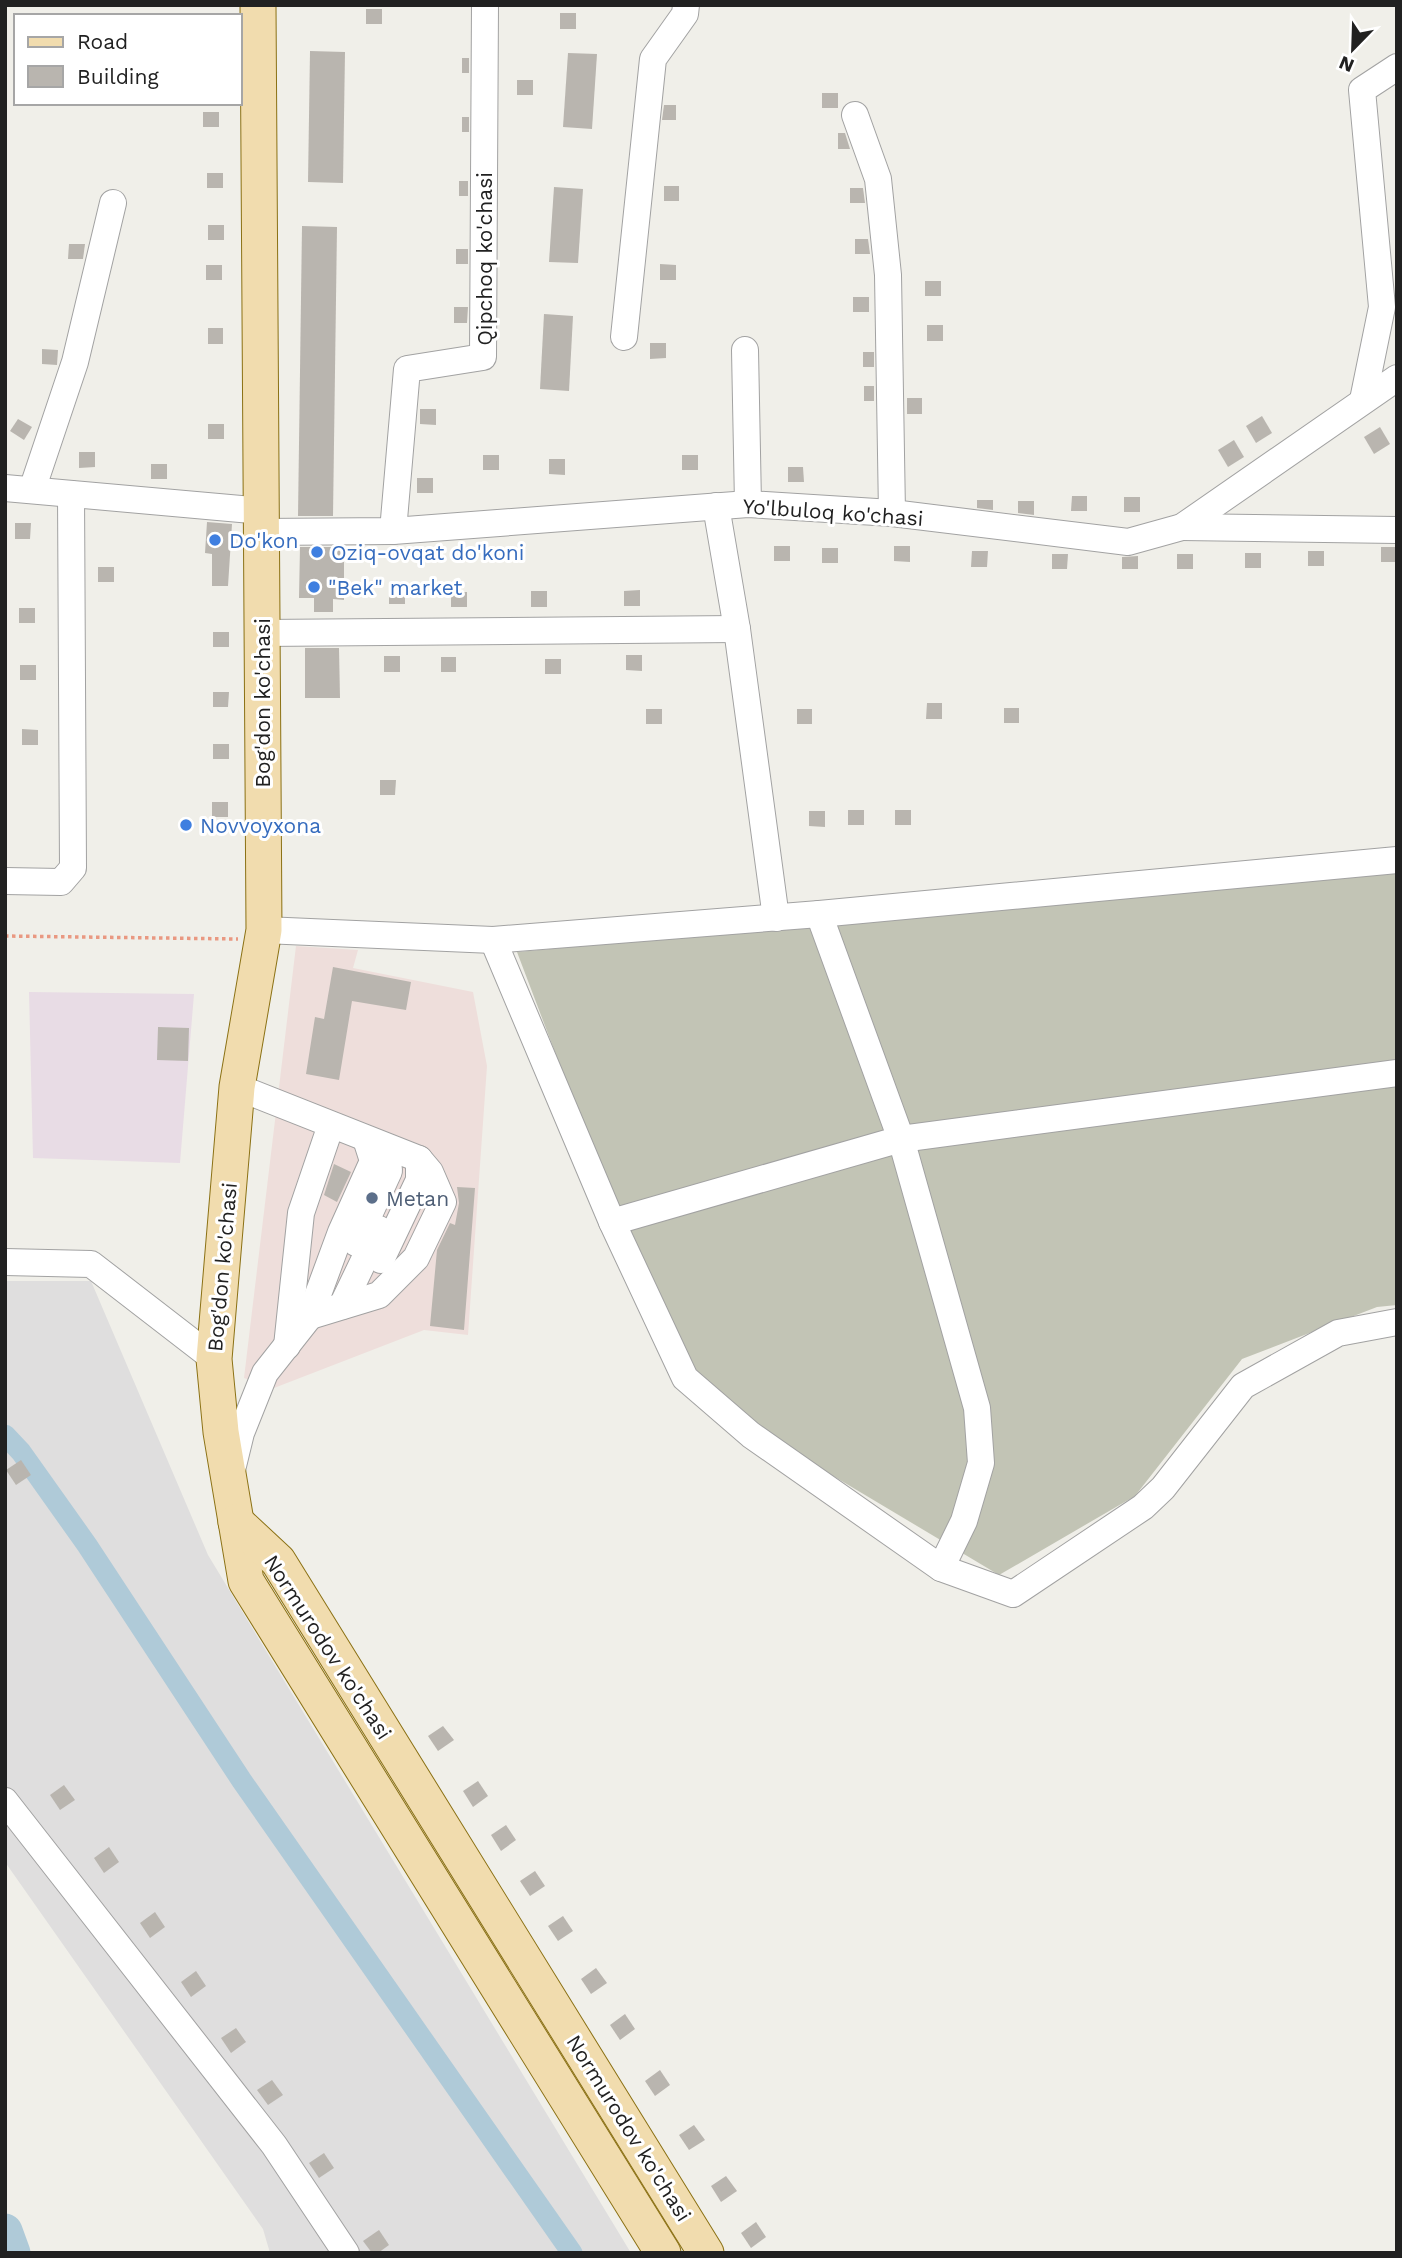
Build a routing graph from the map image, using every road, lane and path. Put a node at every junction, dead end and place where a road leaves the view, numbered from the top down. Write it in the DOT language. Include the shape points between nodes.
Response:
graph roads {
  1 [pos="258,5"];
  2 [pos="485,5"];
  3 [pos="686,5"];
  4 [pos="1397,67"];
  5 [pos="855,115"];
  6 [pos="113,202"];
  7 [pos="624,337"];
  8 [pos="745,350"];
  9 [pos="1397,379"];
  10 [pos="1363,400"];
  11 [pos="5,488"];
  12 [pos="33,490"];
  13 [pos="71,494"];
  14 [pos="748,504"];
  15 [pos="716,506"];
  16 [pos="892,513"];
  17 [pos="262,522"];
  18 [pos="1182,527"];
  19 [pos="1397,530"];
  20 [pos="393,531"];
  21 [pos="737,629"];
  22 [pos="262,633"];
  23 [pos="1397,860"];
  24 [pos="5,881"];
  25 [pos="820,914"];
  26 [pos="776,918"];
  27 [pos="263,935"];
  28 [pos="5,936"];
  29 [pos="493,940"];
  30 [pos="1397,1073"];
  31 [pos="237,1087"];
  32 [pos="901,1139"];
  33 [pos="375,1143"];
  34 [pos="611,1222"];
  35 [pos="5,1262"];
  36 [pos="344,1306"];
  37 [pos="1397,1322"];
  38 [pos="287,1346"];
  39 [pos="214,1359"];
  40 [pos="229,1483"];
  41 [pos="236,1522"];
  42 [pos="941,1568"];
  43 [pos="5,1801"];
  44 [pos="346,2253"];
  45 [pos="663,2253"];
  46 [pos="706,2253"];
  1 -- 17 [label="main road, Bog'don ko'chasi"];
  2 -- 20 [label="street, Qipchoq ko'chasi" via="483,357 407,369"];
  3 -- 7 [label="street" via="685,14 653,59"];
  4 -- 10 [label="street" via="1362,90 1382,307"];
  5 -- 16 [label="street" via="878,179 888,275"];
  6 -- 12 [label="street" via="75,362"];
  8 -- 14 [label="street"];
  9 -- 10 [label="street, Yo'lbuloq ko'chasi"];
  10 -- 18 [label="street, Yo'lbuloq ko'chasi"];
  11 -- 12 [label="street, Yo'lbuloq ko'chasi"];
  12 -- 13 [label="street, Yo'lbuloq ko'chasi"];
  13 -- 17 [label="street, Yo'lbuloq ko'chasi"];
  13 -- 24 [label="street" via="73,868 61,882"];
  14 -- 15 [label="street, Yo'lbuloq ko'chasi"];
  14 -- 16 [label="street, Yo'lbuloq ko'chasi"];
  15 -- 20 [label="street, Yo'lbuloq ko'chasi"];
  15 -- 21 [label="street"];
  16 -- 18 [label="street, Yo'lbuloq ko'chasi" via="1128,542"];
  17 -- 20 [label="street, Yo'lbuloq ko'chasi"];
  17 -- 22 [label="main road, Bog'don ko'chasi"];
  18 -- 19 [label="street"];
  21 -- 22 [label="street"];
  21 -- 26 [label="street"];
  22 -- 27 [label="main road, Bog'don ko'chasi"];
  23 -- 25 [label="street"];
  25 -- 26 [label="street"];
  25 -- 32 [label="street"];
  26 -- 29 [label="street"];
  27 -- 28 [label="path"];
  27 -- 29 [label="street"];
  27 -- 31 [label="main road, Bog'don ko'chasi"];
  29 -- 34 [label="street"];
  30 -- 32 [label="street"];
  31 -- 33 [label="street"];
  31 -- 39 [label="main road, Bog'don ko'chasi"];
  32 -- 34 [label="street"];
  32 -- 42 [label="street" via="977,1408 981,1462 964,1521"];
  33 -- 36 [label="street" via="389,1171"];
  33 -- 36 [label="street" via="357,1155 327,1224"];
  33 -- 36 [label="street" via="419,1181"];
  33 -- 36 [label="street" via="435,1181 443,1202 416,1258"];
  33 -- 38 [label="street" via="301,1213"];
  34 -- 42 [label="street" via="685,1378 751,1435"];
  35 -- 39 [label="street" via="91,1264"];
  36 -- 38 [label="street"];
  37 -- 42 [label="street" via="1338,1333 1243,1386 1143,1507 1013,1594"];
  38 -- 40 [label="street" via="265,1373 241,1433"];
  39 -- 40 [label="main road, Bog'don ko'chasi"];
  40 -- 41 [label="main road, Bog'don ko'chasi"];
  41 -- 45 [label="main road, Normurodov ko'chasi" via="246,1581"];
  41 -- 46 [label="main road, Normurodov ko'chasi" via="278,1561"];
  43 -- 44 [label="street" via="274,2145"];
}
